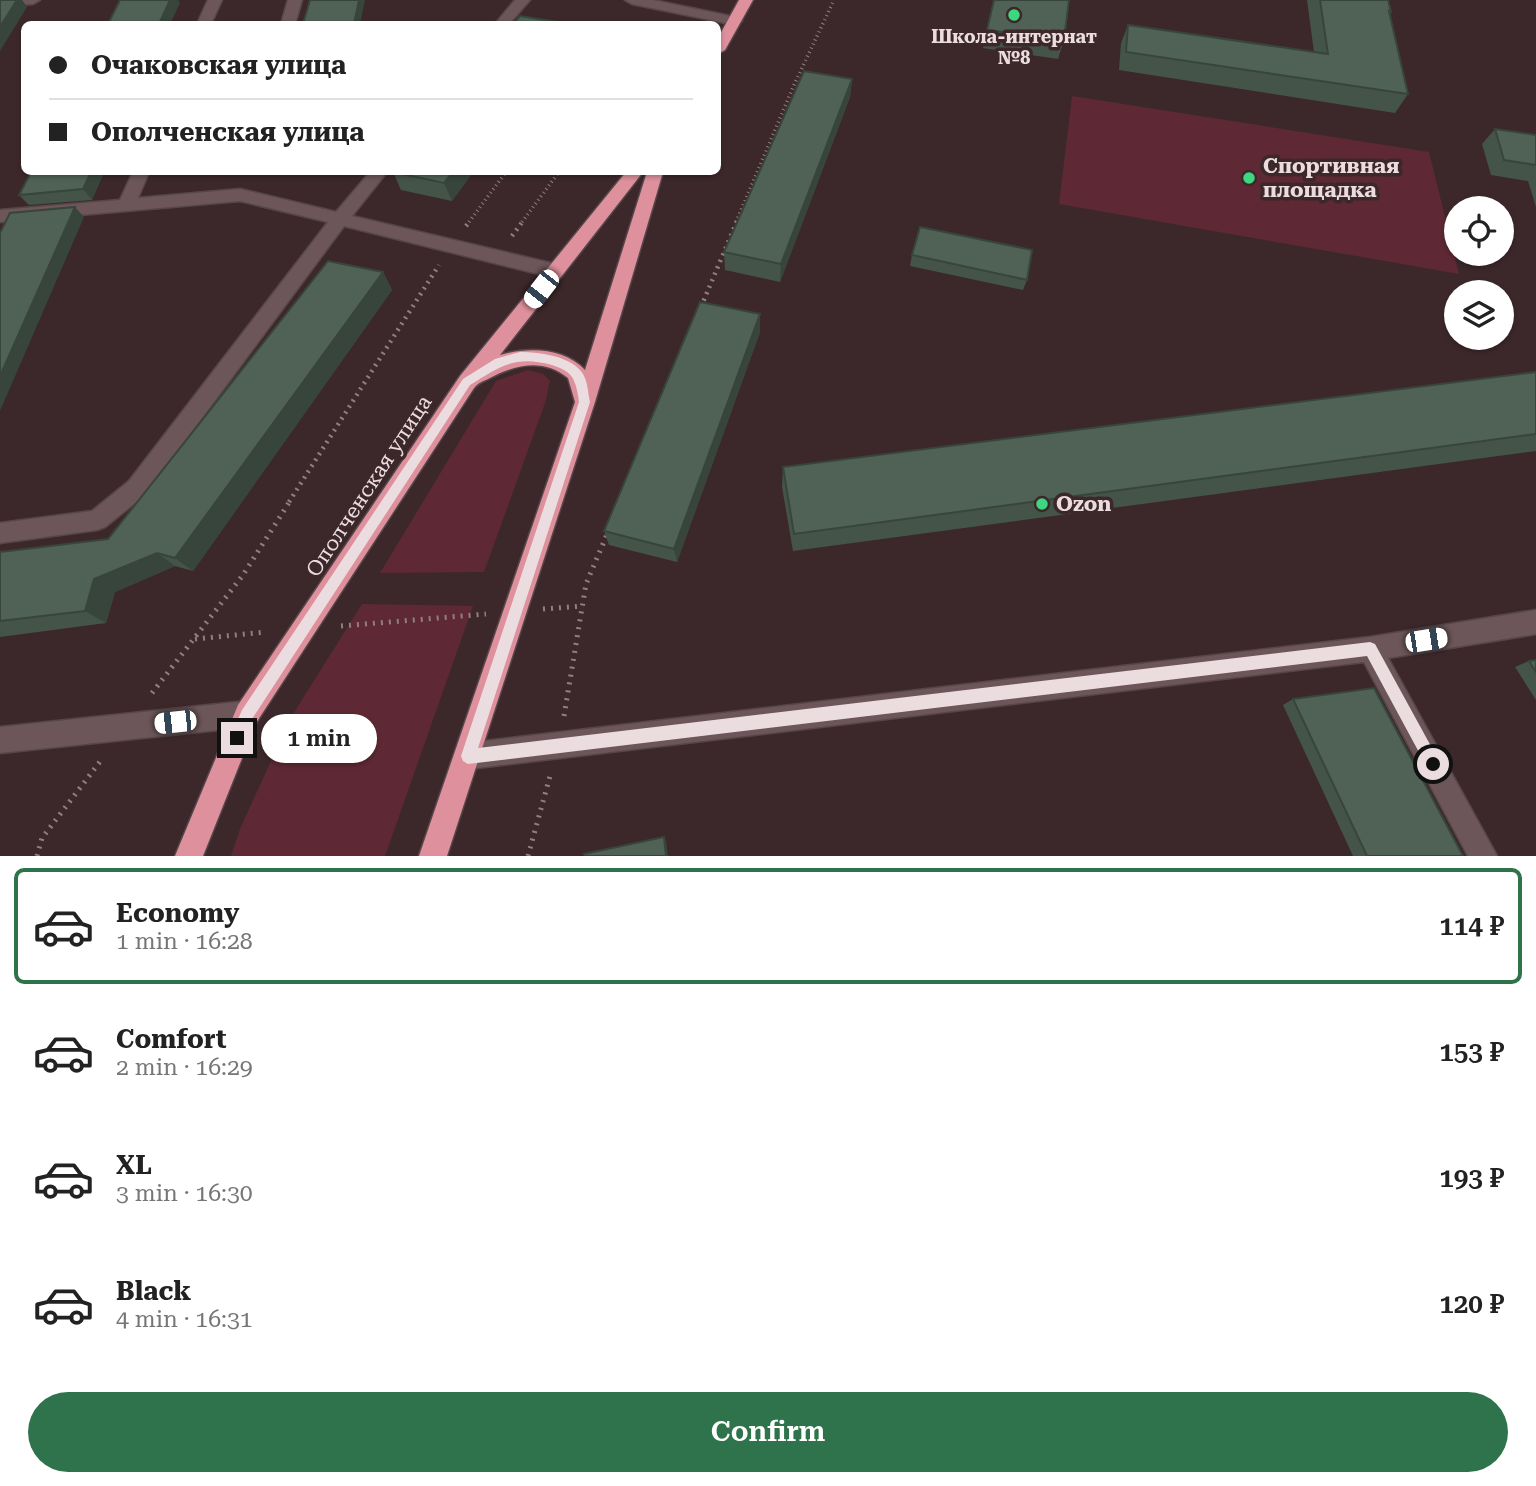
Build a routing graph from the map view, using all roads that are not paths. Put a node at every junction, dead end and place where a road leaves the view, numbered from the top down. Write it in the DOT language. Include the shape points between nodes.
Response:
graph roads {
  1 [pos="33,0"];
  2 [pos="215,0"];
  3 [pos="295,0"];
  4 [pos="523,0"];
  5 [pos="632,0"];
  6 [pos="747,0"];
  7 [pos="0,2"];
  8 [pos="205,21"];
  9 [pos="289,21"];
  10 [pos="505,21"];
  11 [pos="735,21"];
  12 [pos="721,45"];
  13 [pos="140,175"];
  14 [pos="377,175"];
  15 [pos="633,175"];
  16 [pos="654,175"];
  17 [pos="127,205"];
  18 [pos="0,216"];
  19 [pos="340,219"];
  20 [pos="555,271"];
  21 [pos="467,382"];
  22 [pos="585,402"];
  23 [pos="0,533"];
  24 [pos="1536,622"];
  25 [pos="1370,649"];
  26 [pos="247,715"];
  27 [pos="0,740"];
  28 [pos="468,756"];
  29 [pos="189,856"];
  30 [pos="433,856"];
  31 [pos="1483,856"];
  1 -- 7 [label="street"];
  2 -- 8 [label="street"];
  3 -- 9 [label="street"];
  4 -- 10 [label="street"];
  5 -- 11 [label="street"];
  6 -- 11 [label="highway"];
  11 -- 12 [label="highway"];
  13 -- 17 [label="street"];
  14 -- 19 [label="street"];
  15 -- 20 [label="highway, Ополченская улица"];
  16 -- 22 [label="highway"];
  17 -- 18 [label="street"];
  17 -- 19 [label="street" via="240,195"];
  19 -- 20 [label="street"];
  19 -- 23 [label="street" via="137,488 97,520"];
  20 -- 21 [label="highway, Ополченская улица"];
  21 -- 22 [label="highway" via="498,362 534,356 566,365 579,376"];
  21 -- 26 [label="highway, Ополченская улица"];
  22 -- 28 [label="highway"];
  24 -- 25 [label="street"];
  25 -- 28 [label="street"];
  25 -- 31 [label="street"];
  26 -- 27 [label="street"];
  26 -- 29 [label="highway, Ополченская улица"];
  28 -- 30 [label="highway"];
}
